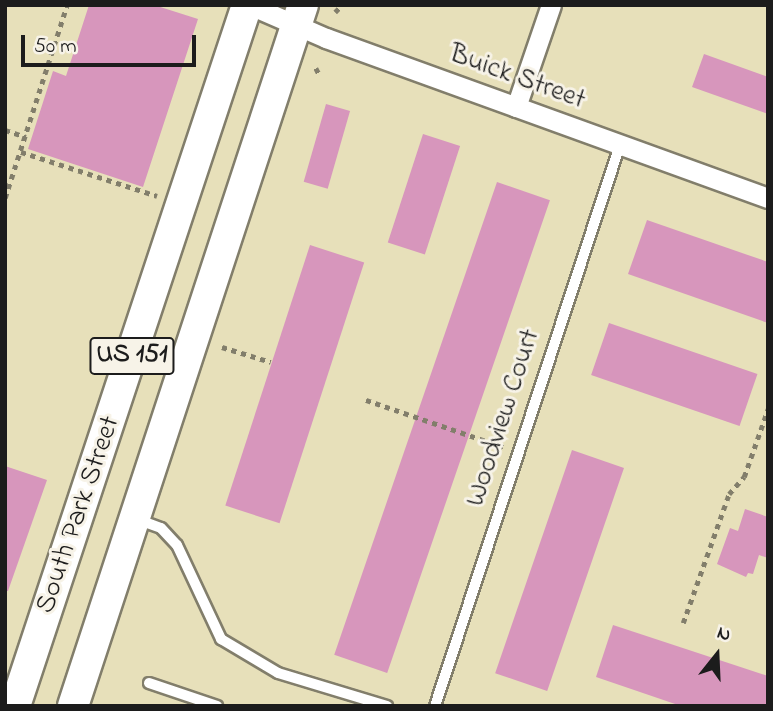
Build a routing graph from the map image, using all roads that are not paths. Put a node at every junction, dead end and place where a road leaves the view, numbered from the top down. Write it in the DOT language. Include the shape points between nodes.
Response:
graph roads {
  1 [pos="249,5"];
  2 [pos="551,5"];
  3 [pos="300,15"];
  4 [pos="516,107"];
  5 [pos="620,145"];
  6 [pos="768,198"];
  7 [pos="135,519"];
  8 [pos="149,683"];
  9 [pos="15,706"];
  10 [pos="73,706"];
  11 [pos="217,706"];
  12 [pos="387,706"];
  13 [pos="435,706"];
  1 -- 3 [label="street, Buick Street"];
  1 -- 9 [label="main road, South Park Street / US 151"];
  2 -- 4 [label="street"];
  3 -- 4 [label="street, Buick Street"];
  3 -- 7 [label="main road, South Park Street / US 151"];
  4 -- 5 [label="street, Buick Street"];
  5 -- 6 [label="street, Buick Street"];
  5 -- 13 [label="lane, Woodview Court"];
  7 -- 10 [label="main road, South Park Street / US 151"];
  7 -- 12 [label="lane" via="161,528 177,545 220,639 278,673"];
  8 -- 11 [label="lane"];
}
